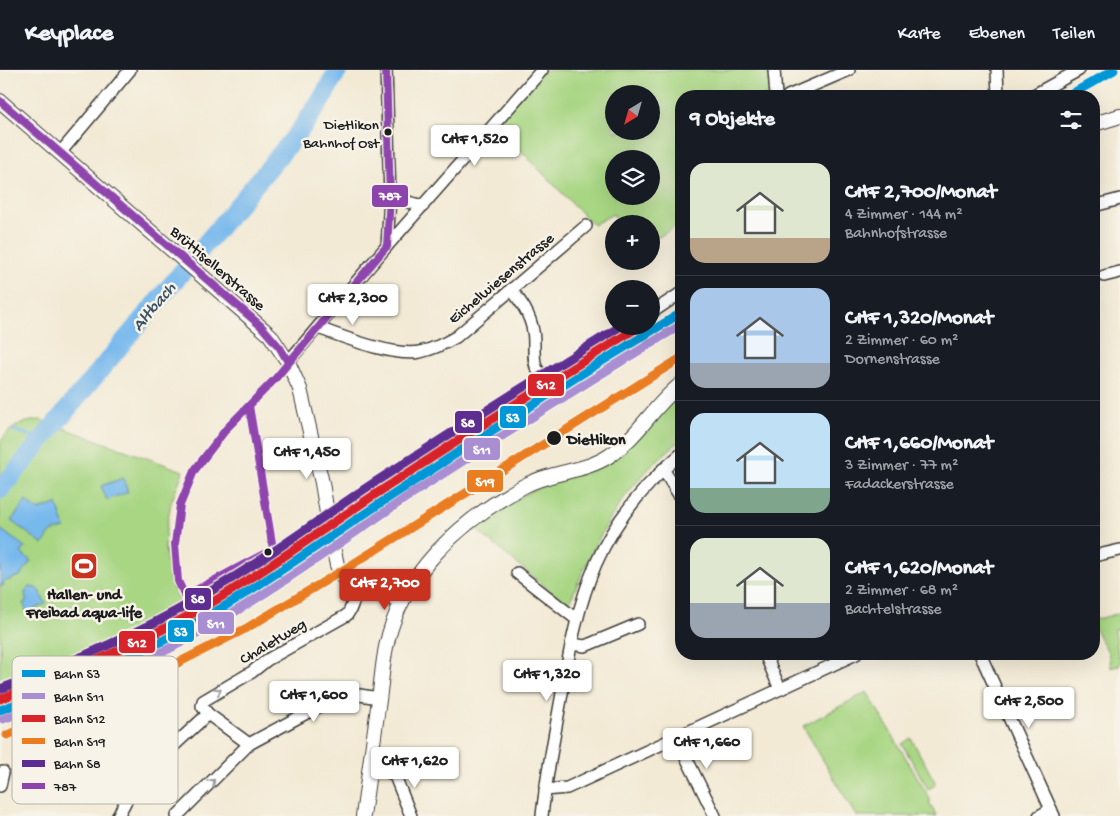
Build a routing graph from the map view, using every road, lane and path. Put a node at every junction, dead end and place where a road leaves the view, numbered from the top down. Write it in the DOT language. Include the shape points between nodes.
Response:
graph roads {
  1 [pos="130,70"];
  2 [pos="386,70"];
  3 [pos="542,70"];
  4 [pos="774,70"];
  5 [pos="849,70"];
  6 [pos="996,70"];
  7 [pos="1079,70"];
  8 [pos="776,90"];
  9 [pos="802,90"];
  10 [pos="998,90"];
  11 [pos="1043,90"];
  12 [pos="0,101"];
  13 [pos="1120,116"];
  14 [pos="1100,122"];
  15 [pos="60,153"];
  16 [pos="390,197"];
  17 [pos="1120,199"];
  18 [pos="1100,204"];
  19 [pos="423,206"];
  20 [pos="586,226"];
  21 [pos="387,246"];
  22 [pos="1120,272"];
  23 [pos="1104,276"];
  24 [pos="511,289"];
  25 [pos="675,297"];
  26 [pos="660,307"];
  27 [pos="318,328"];
  28 [pos="616,335"];
  29 [pos="288,362"];
  30 [pos="675,389"];
  31 [pos="675,459"];
  32 [pos="663,469"];
  33 [pos="675,488"];
  34 [pos="1120,550"];
  35 [pos="1100,555"];
  36 [pos="517,573"];
  37 [pos="359,588"];
  38 [pos="402,602"];
  39 [pos="576,619"];
  40 [pos="638,624"];
  41 [pos="571,644"];
  42 [pos="768,660"];
  43 [pos="843,660"];
  44 [pos="983,660"];
  45 [pos="780,689"];
  46 [pos="380,698"];
  47 [pos="208,714"];
  48 [pos="676,737"];
  49 [pos="178,742"];
  50 [pos="249,744"];
  51 [pos="370,767"];
  52 [pos="3,772"];
  53 [pos="0,786"];
  54 [pos="545,790"];
  55 [pos="124,804"];
  56 [pos="1053,813"];
  57 [pos="118,816"];
  58 [pos="177,816"];
  59 [pos="363,816"];
  60 [pos="411,816"];
  61 [pos="542,816"];
  62 [pos="715,816"];
  63 [pos="1039,816"];
  1 -- 15 [label="street"];
  2 -- 16 [label="street"];
  3 -- 19 [label="street"];
  4 -- 8 [label="street"];
  5 -- 9 [label="street"];
  6 -- 10 [label="street"];
  7 -- 11 [label="street"];
  12 -- 15 [label="street, Brüttisellerstrasse"];
  13 -- 14 [label="street"];
  15 -- 29 [label="street, Brüttisellerstrasse" via="261,326"];
  16 -- 19 [label="street"];
  16 -- 21 [label="street"];
  17 -- 18 [label="street"];
  19 -- 21 [label="street"];
  20 -- 24 [label="street, Eichelwiesenstrasse"];
  21 -- 27 [label="street"];
  22 -- 23 [label="street"];
  24 -- 27 [label="street, Eichelwiesenstrasse" via="456,337 418,353 396,352"];
  24 -- 28 [label="street" via="528,314 534,332 534,363 542,373 559,372"];
  25 -- 26 [label="street"];
  27 -- 29 [label="street"];
  29 -- 37 [label="street, Brüttisellerstrasse" via="300,389 337,565 345,580"];
  30 -- 38 [label="street" via="624,445 608,457 524,486 465,525 422,569"];
  31 -- 32 [label="street"];
  32 -- 33 [label="street"];
  32 -- 39 [label="street" via="631,505 604,545 589,576"];
  34 -- 35 [label="street"];
  36 -- 39 [label="street"];
  37 -- 38 [label="street, Brüttisellerstrasse"];
  47 -- 37 [label="street, Chaletweg, one-way" via="202,706 203,701 266,660 347,615"];
  38 -- 46 [label="street" via="386,647"];
  39 -- 41 [label="street"];
  40 -- 41 [label="street" via="585,646"];
  41 -- 54 [label="street"];
  42 -- 45 [label="street"];
  43 -- 45 [label="street"];
  44 -- 56 [label="street"];
  45 -- 48 [label="street"];
  46 -- 50 [label="street" via="353,694 338,696"];
  46 -- 51 [label="street"];
  47 -- 49 [label="street"];
  47 -- 50 [label="street"];
  48 -- 54 [label="street" via="567,788"];
  48 -- 62 [label="street"];
  58 -- 50 [label="street, one-way"];
  51 -- 59 [label="street"];
  51 -- 60 [label="street" via="395,776"];
  52 -- 53 [label="street"];
  54 -- 61 [label="street"];
  55 -- 57 [label="street"];
  56 -- 63 [label="street"];
}
